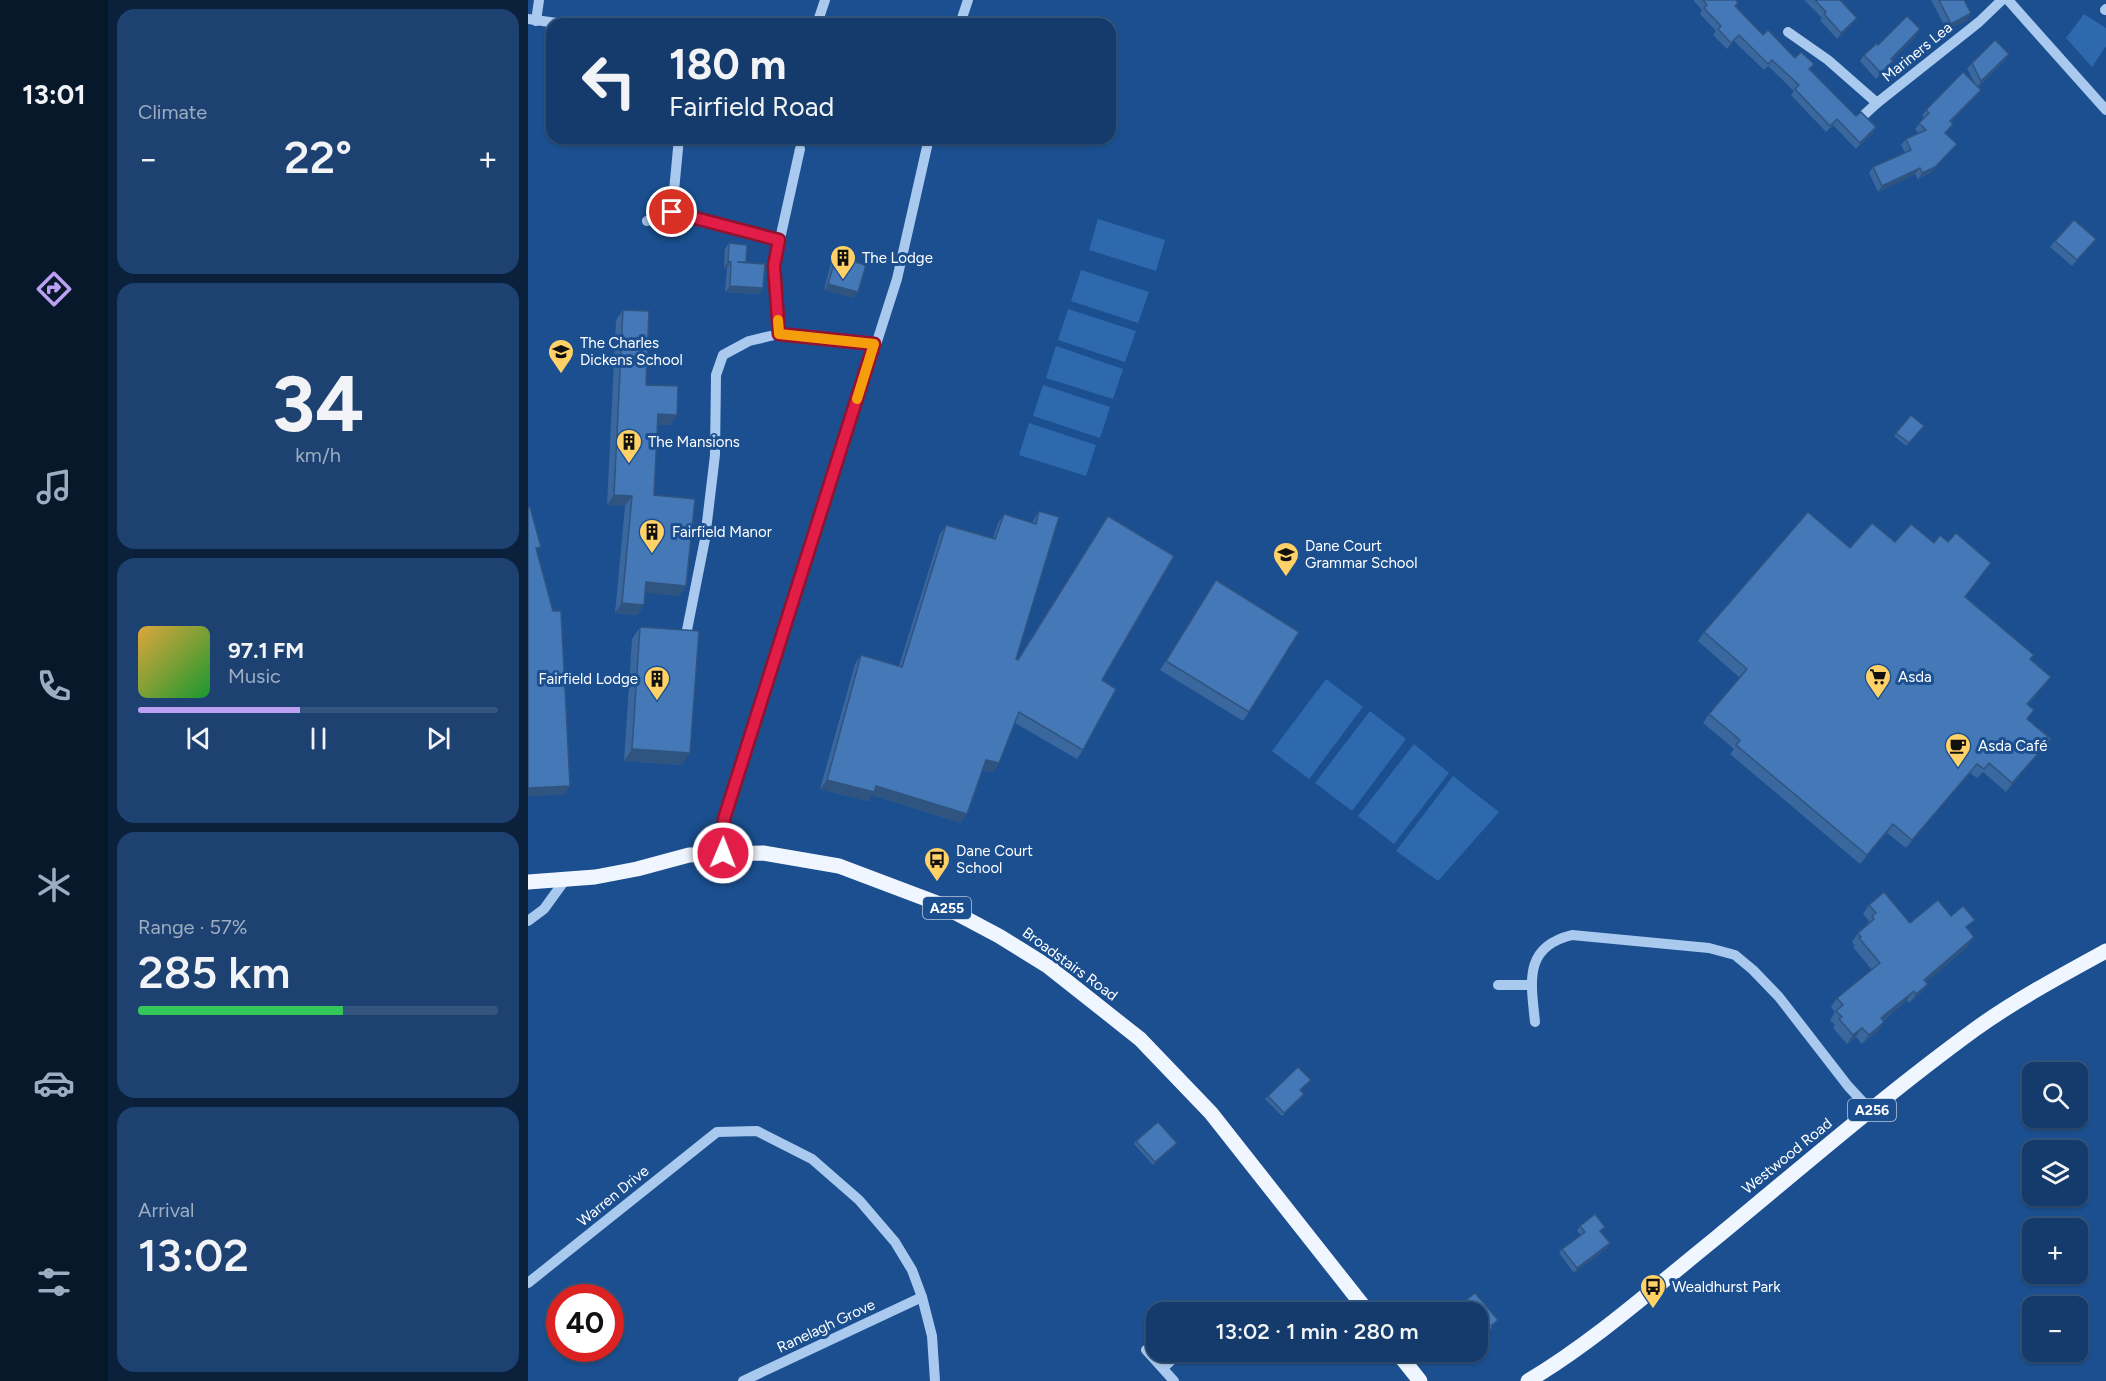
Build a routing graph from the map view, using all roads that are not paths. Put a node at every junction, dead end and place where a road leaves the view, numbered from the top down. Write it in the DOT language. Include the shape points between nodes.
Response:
graph roads {
  1 [pos="539,0"];
  2 [pos="825,0"];
  3 [pos="968,0"];
  4 [pos="2002,0"];
  5 [pos="2008,0"];
  6 [pos="819,18"];
  7 [pos="962,18"];
  8 [pos="532,20"];
  9 [pos="1788,32"];
  10 [pos="1877,103"];
  11 [pos="2106,110"];
  12 [pos="1864,114"];
  13 [pos="678,144"];
  14 [pos="928,144"];
  15 [pos="800,149"];
  16 [pos="672,212"];
  17 [pos="647,221"];
  18 [pos="779,240"];
  19 [pos="779,334"];
  20 [pos="874,344"];
  21 [pos="687,630"];
  22 [pos="723,853"];
  23 [pos="565,880"];
  24 [pos="528,882"];
  25 [pos="528,921"];
  26 [pos="2106,951"];
  27 [pos="1498,985"];
  28 [pos="1532,985"];
  29 [pos="1535,1022"];
  30 [pos="1871,1111"];
  31 [pos="528,1283"];
  32 [pos="922,1297"];
  33 [pos="1360,1302"];
  34 [pos="1157,1362"];
  35 [pos="1169,1362"];
  36 [pos="1405,1362"];
  37 [pos="1163,1368"];
  38 [pos="743,1381"];
  39 [pos="935,1381"];
  40 [pos="1174,1381"];
  41 [pos="1420,1381"];
  42 [pos="1528,1381"];
  1 -- 8 [label="street"];
  2 -- 6 [label="street"];
  3 -- 7 [label="street"];
  4 -- 10 [label="street, Mariners Lea"];
  5 -- 11 [label="street"];
  9 -- 10 [label="street, Mariners Lea" via="1828,60"];
  10 -- 12 [label="street, Mariners Lea"];
  13 -- 16 [label="street"];
  14 -- 20 [label="street" via="897,279"];
  15 -- 18 [label="street"];
  16 -- 17 [label="street"];
  16 -- 18 [label="street"];
  18 -- 19 [label="street" via="774,266"];
  19 -- 20 [label="street"];
  19 -- 21 [label="street" via="749,341 723,354 716,375 713,467 705,539"];
  20 -- 22 [label="street" via="724,819"];
  22 -- 23 [label="main road, Broadstairs Road / A255" via="689,855 637,869"];
  22 -- 33 [label="main road, Broadstairs Road / A255" via="764,853 839,866 937,903 1049,967 1140,1039 1211,1113"];
  23 -- 24 [label="main road, Broadstairs Road / A255"];
  23 -- 25 [label="street" via="544,909"];
  26 -- 30 [label="main road, Westwood Road / A256" via="1975,1029"];
  27 -- 28 [label="street"];
  28 -- 29 [label="street"];
  28 -- 30 [label="street" via="1535,962 1544,947 1572,935 1708,948 1735,955 1779,997"];
  30 -- 42 [label="main road, Westwood Road / A256" via="1653,1289"];
  31 -- 32 [label="street, Warren Drive" via="717,1132 757,1131 812,1159 859,1200 895,1242"];
  32 -- 38 [label="street, Ranelagh Grove"];
  32 -- 39 [label="street" via="932,1336"];
  34 -- 37 [label="street"];
  35 -- 37 [label="street"];
  36 -- 41 [label="main road"];
  37 -- 40 [label="street"];
}
